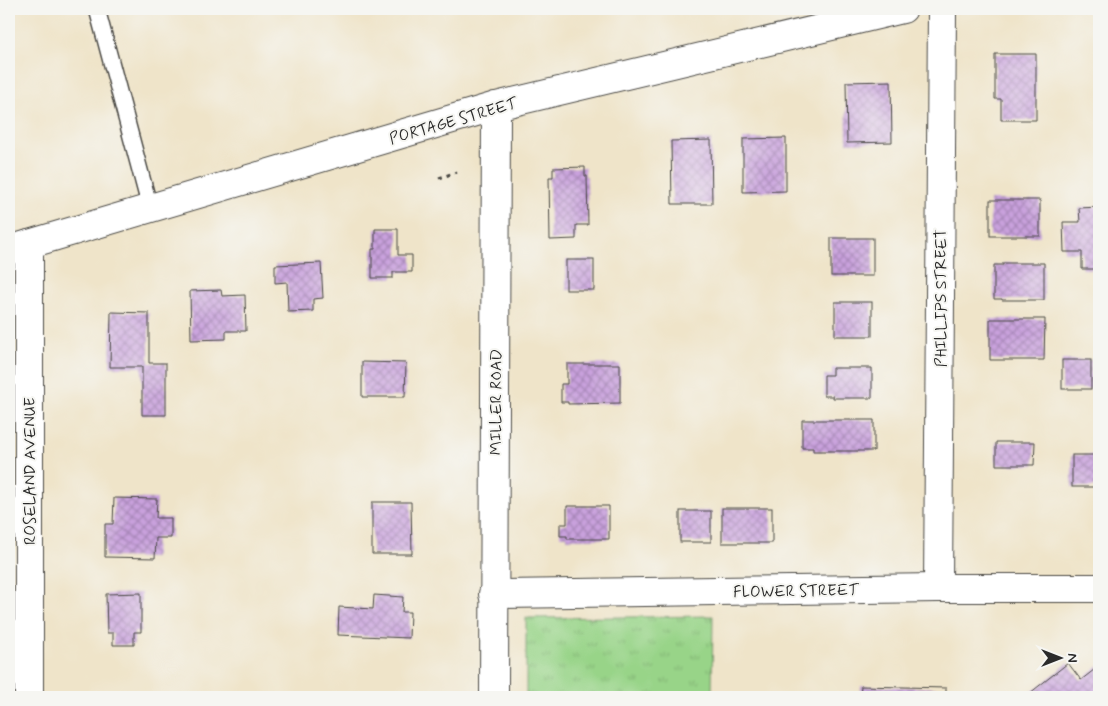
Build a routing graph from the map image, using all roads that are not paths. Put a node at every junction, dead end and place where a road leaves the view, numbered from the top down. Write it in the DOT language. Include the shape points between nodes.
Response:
graph roads {
  1 [pos="97,9"];
  2 [pos="903,9"];
  3 [pos="942,9"];
  4 [pos="496,106"];
  5 [pos="150,208"];
  6 [pos="19,247"];
  7 [pos="938,588"];
  8 [pos="1099,588"];
  9 [pos="493,594"];
  10 [pos="29,697"];
  11 [pos="494,697"];
  1 -- 5 [label="lane"];
  2 -- 4 [label="street, PORTAGE STREET"];
  3 -- 7 [label="street, PHILLIPS STREET"];
  4 -- 5 [label="street, PORTAGE STREET"];
  4 -- 9 [label="street, MILLER ROAD"];
  5 -- 6 [label="street, PORTAGE STREET"];
  6 -- 10 [label="street, ROSELAND AVENUE"];
  7 -- 8 [label="street, FLOWER STREET"];
  7 -- 9 [label="street, FLOWER STREET"];
  9 -- 11 [label="street, MILLER ROAD"];
}
